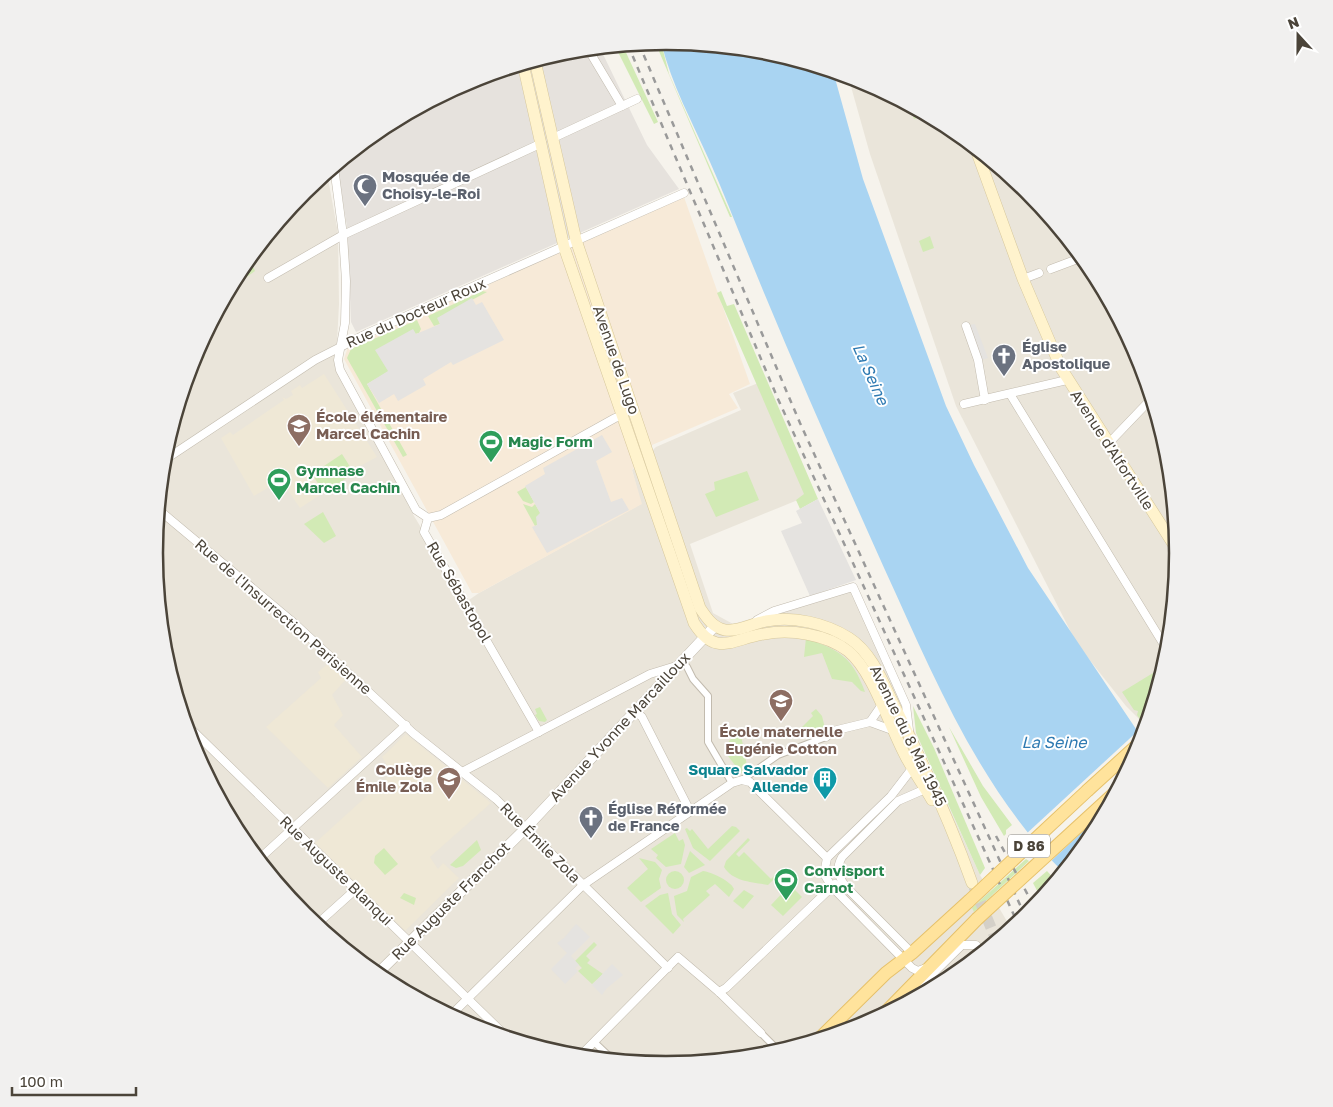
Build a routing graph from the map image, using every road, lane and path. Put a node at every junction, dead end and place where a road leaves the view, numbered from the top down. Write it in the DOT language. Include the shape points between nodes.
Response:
graph roads {
  1 [pos="592,56"];
  2 [pos="536,67"];
  3 [pos="525,71"];
  4 [pos="637,100"];
  5 [pos="622,106"];
  6 [pos="553,138"];
  7 [pos="542,143"];
  8 [pos="980,159"];
  9 [pos="335,175"];
  10 [pos="684,193"];
  11 [pos="343,235"];
  12 [pos="576,240"];
  13 [pos="564,247"];
  14 [pos="1075,260"];
  15 [pos="1050,269"];
  16 [pos="1040,273"];
  17 [pos="268,278"];
  18 [pos="1023,279"];
  19 [pos="966,326"];
  20 [pos="340,347"];
  21 [pos="1066,380"];
  22 [pos="1010,394"];
  23 [pos="985,400"];
  24 [pos="964,404"];
  25 [pos="1147,404"];
  26 [pos="624,416"];
  27 [pos="1108,444"];
  28 [pos="173,453"];
  29 [pos="165,515"];
  30 [pos="428,518"];
  31 [pos="1170,539"];
  32 [pos="715,626"];
  33 [pos="740,628"];
  34 [pos="708,640"];
  35 [pos="1162,641"];
  36 [pos="676,666"];
  37 [pos="687,668"];
  38 [pos="881,706"];
  39 [pos="635,711"];
  40 [pos="870,722"];
  41 [pos="406,726"];
  42 [pos="892,730"];
  43 [pos="539,732"];
  44 [pos="197,735"];
  45 [pos="826,737"];
  46 [pos="909,737"];
  47 [pos="1129,752"];
  48 [pos="916,764"];
  49 [pos="462,772"];
  50 [pos="742,780"];
  51 [pos="732,783"];
  52 [pos="929,787"];
  53 [pos="1104,803"];
  54 [pos="690,811"];
  55 [pos="293,829"];
  56 [pos="528,830"];
  57 [pos="264,855"];
  58 [pos="827,858"];
  59 [pos="840,880"];
  60 [pos="972,883"];
  61 [pos="583,885"];
  62 [pos="832,887"];
  63 [pos="355,890"];
  64 [pos="321,920"];
  65 [pos="410,942"];
  66 [pos="978,949"];
  67 [pos="907,956"];
  68 [pos="933,965"];
  69 [pos="668,968"];
  70 [pos="382,969"];
  71 [pos="916,991"];
  72 [pos="720,992"];
  73 [pos="468,999"];
  74 [pos="899,1000"];
  75 [pos="456,1011"];
  76 [pos="497,1027"];
  77 [pos="829,1030"];
  78 [pos="761,1033"];
  79 [pos="594,1042"];
  80 [pos="773,1045"];
  81 [pos="586,1050"];
  82 [pos="606,1053"];
  1 -- 5 [label="street"];
  2 -- 6 [label="main road, Avenue de Lugo"];
  3 -- 7 [label="main road, Avenue de Lugo"];
  4 -- 5 [label="street"];
  5 -- 6 [label="street"];
  6 -- 12 [label="main road, Avenue de Lugo"];
  7 -- 11 [label="street"];
  7 -- 13 [label="main road, Avenue de Lugo"];
  8 -- 18 [label="main road, Avenue d'Alfortville"];
  9 -- 11 [label="street, Rue Sébastopol"];
  10 -- 12 [label="street, Rue du Docteur Roux"];
  11 -- 17 [label="street"];
  11 -- 20 [label="street, Rue Sébastopol" via="345,320"];
  12 -- 13 [label="street, Rue du Docteur Roux"];
  12 -- 32 [label="main road, Avenue de Lugo" via="700,608"];
  13 -- 20 [label="street, Rue du Docteur Roux"];
  13 -- 26 [label="main road, Avenue de Lugo"];
  14 -- 15 [label="street"];
  16 -- 18 [label="street"];
  18 -- 21 [label="main road, Avenue d'Alfortville"];
  19 -- 23 [label="street" via="978,360"];
  20 -- 28 [label="street, Rue du Docteur Roux" via="313,361"];
  20 -- 30 [label="street, Rue Sébastopol" via="340,370 416,510"];
  21 -- 22 [label="street"];
  21 -- 27 [label="main road, Avenue d'Alfortville"];
  22 -- 23 [label="street"];
  22 -- 35 [label="street"];
  23 -- 24 [label="street"];
  25 -- 27 [label="street"];
  26 -- 30 [label="street" via="615,418 442,515"];
  26 -- 34 [label="main road, Avenue de Lugo" via="694,623"];
  27 -- 31 [label="main road, Avenue d'Alfortville"];
  29 -- 41 [label="street, Rue de l'Insurrection Parisienne" via="294,623"];
  30 -- 43 [label="street, Rue Sébastopol" via="424,532"];
  32 -- 33 [label="main road" via="725,630"];
  32 -- 34 [label="street, Avenue Yvonne Marcailloux"];
  33 -- 46 [label="main road, Avenue du 8 Mai 1945" via="766,621 805,621 826,626 850,639 872,661"];
  33 -- 46 [label="street" via="774,611 853,587 906,705"];
  34 -- 36 [label="street, Avenue Yvonne Marcailloux"];
  34 -- 38 [label="main road, Avenue du 8 Mai 1945" via="732,644 762,634 789,632 822,638 846,649 860,662"];
  36 -- 39 [label="street, Avenue Yvonne Marcailloux"];
  36 -- 43 [label="street" via="650,674"];
  37 -- 51 [label="street" via="708,696 708,742"];
  38 -- 40 [label="street"];
  38 -- 42 [label="main road, Avenue du 8 Mai 1945"];
  39 -- 54 [label="street" via="642,717"];
  39 -- 56 [label="street, Avenue Yvonne Marcailloux"];
  40 -- 42 [label="street"];
  40 -- 45 [label="street" via="833,731"];
  41 -- 49 [label="street, Rue Émile Zola"];
  41 -- 55 [label="street"];
  42 -- 48 [label="main road, Avenue du 8 Mai 1945"];
  43 -- 49 [label="street"];
  44 -- 55 [label="street, Rue Auguste Blanqui"];
  45 -- 50 [label="street" via="778,755"];
  46 -- 48 [label="main road, Avenue du 8 Mai 1945"];
  47 -- 67 [label="main road, D 86, bridge"];
  48 -- 52 [label="main road, Avenue du 8 Mai 1945"];
  48 -- 58 [label="street" via="891,796"];
  49 -- 56 [label="street, Rue Émile Zola"];
  50 -- 51 [label="street"];
  50 -- 58 [label="street" via="750,782"];
  51 -- 54 [label="street"];
  52 -- 59 [label="street" via="898,801 842,857 838,868"];
  52 -- 60 [label="main road, Avenue du 8 Mai 1945" via="954,835"];
  53 -- 68 [label="main road, D 86, bridge"];
  54 -- 61 [label="street"];
  55 -- 57 [label="street"];
  55 -- 63 [label="street, Rue Auguste Blanqui"];
  56 -- 61 [label="street, Rue Émile Zola"];
  56 -- 65 [label="street, Rue Auguste Franchot"];
  58 -- 62 [label="street" via="824,874"];
  59 -- 62 [label="street"];
  59 -- 67 [label="street"];
  61 -- 69 [label="street, Rue Émile Zola"];
  61 -- 73 [label="street"];
  62 -- 67 [label="street"];
  62 -- 72 [label="street"];
  63 -- 64 [label="street"];
  63 -- 65 [label="street, Rue Auguste Blanqui"];
  65 -- 70 [label="street, Rue Auguste Franchot"];
  65 -- 73 [label="street, Rue Auguste Blanqui"];
  66 -- 71 [label="street" via="973,944 958,948"];
  67 -- 68 [label="street" via="918,971"];
  67 -- 77 [label="main road, D 86"];
  68 -- 74 [label="main road, D 86"];
  69 -- 72 [label="street" via="678,957"];
  69 -- 79 [label="street"];
  72 -- 78 [label="street"];
  73 -- 75 [label="street"];
  73 -- 76 [label="street, Rue Auguste Blanqui"];
  78 -- 80 [label="street"];
  79 -- 81 [label="street"];
  79 -- 82 [label="street"];
}
